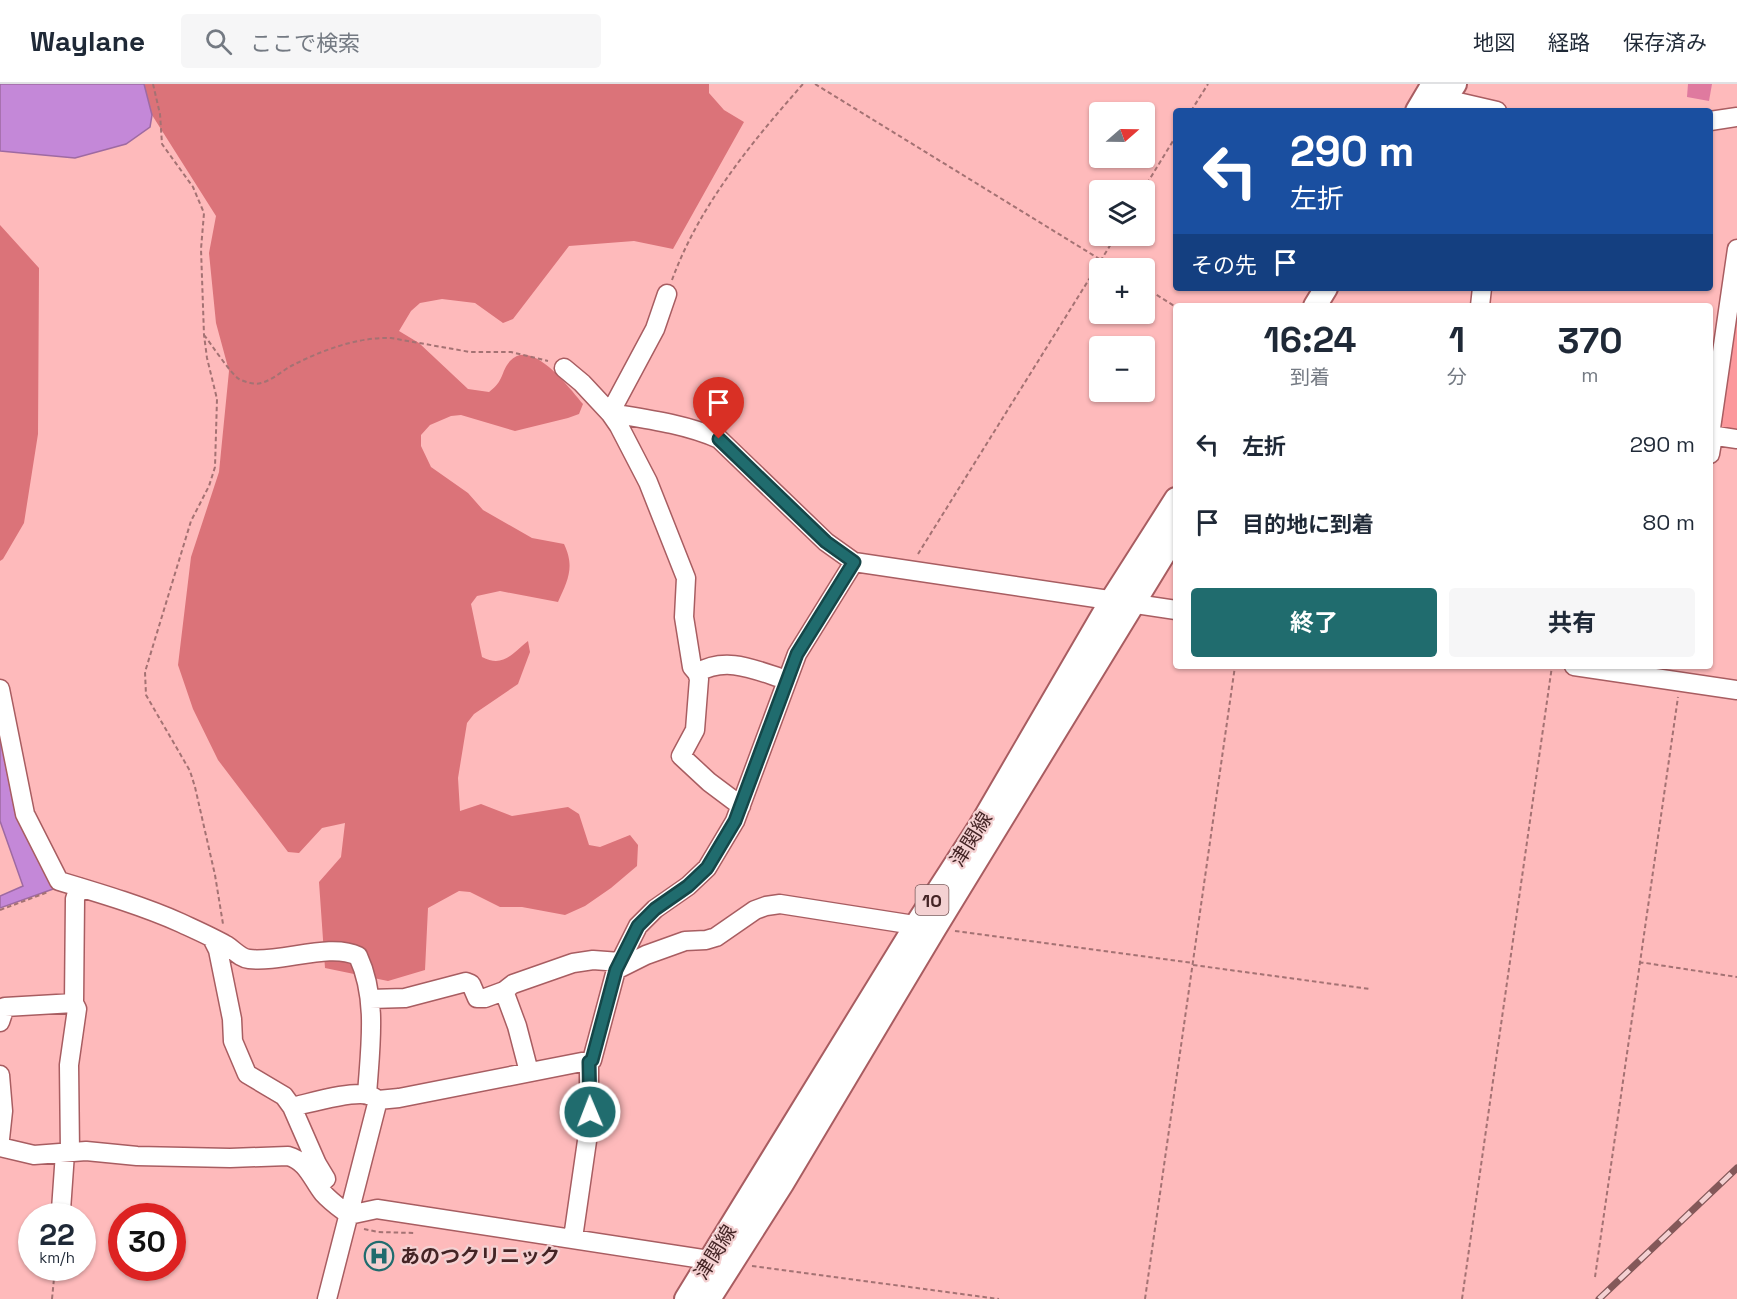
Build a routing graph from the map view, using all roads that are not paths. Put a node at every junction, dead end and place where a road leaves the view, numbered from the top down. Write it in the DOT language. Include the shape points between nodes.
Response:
graph roads {
  1 [pos="1443,94"];
  2 [pos="1422,108"];
  3 [pos="1487,108"];
  4 [pos="1737,117"];
  5 [pos="1713,121"];
  6 [pos="1737,249"];
  7 [pos="667,294"];
  8 [pos="564,368"];
  9 [pos="610,413"];
  10 [pos="1713,414"];
  11 [pos="1713,436"];
  12 [pos="1737,439"];
  13 [pos="1173,505"];
  14 [pos="1173,538"];
  15 [pos="854,562"];
  16 [pos="1122,602"];
  17 [pos="1173,610"];
  18 [pos="1605,669"];
  19 [pos="697,673"];
  20 [pos="1678,676"];
  21 [pos="787,680"];
  22 [pos="0,689"];
  23 [pos="1737,690"];
  24 [pos="741,806"];
  25 [pos="71,885"];
  26 [pos="926,927"];
  27 [pos="219,942"];
  28 [pos="618,966"];
  29 [pos="504,991"];
  30 [pos="370,999"];
  31 [pos="74,1003"];
  32 [pos="0,1022"];
  33 [pos="589,1062"];
  34 [pos="529,1072"];
  35 [pos="0,1075"];
  36 [pos="372,1097"];
  37 [pos="292,1107"];
  38 [pos="0,1139"];
  39 [pos="0,1147"];
  40 [pos="67,1152"];
  41 [pos="62,1203"];
  42 [pos="349,1215"];
  43 [pos="573,1238"];
  44 [pos="720,1261"];
  45 [pos="327,1299"];
  46 [pos="686,1299"];
  47 [pos="709,1299"];
  1 -- 2 [label="main road"];
  1 -- 3 [label="street"];
  4 -- 5 [label="street"];
  6 -- 10 [label="street"];
  7 -- 9 [label="street" via="655,329"];
  8 -- 9 [label="street"];
  9 -- 15 [label="street" via="682,427 719,439 826,542"];
  9 -- 19 [label="street" via="648,482 686,578 684,616 692,667"];
  11 -- 12 [label="street"];
  13 -- 16 [label="main road, 津関線 / 10"];
  14 -- 16 [label="main road, 津関線 / 10"];
  15 -- 16 [label="street"];
  15 -- 21 [label="street" via="797,654"];
  16 -- 17 [label="street"];
  16 -- 26 [label="main road, 津関線 / 10" via="980,826"];
  18 -- 20 [label="street"];
  19 -- 21 [label="street" via="726,664"];
  19 -- 24 [label="street" via="694,730 681,756"];
  20 -- 23 [label="street"];
  21 -- 24 [label="street"];
  22 -- 25 [label="street" via="25,814 59,881"];
  24 -- 28 [label="street" via="707,868 638,926"];
  25 -- 27 [label="street" via="177,922"];
  25 -- 31 [label="street" via="75,899"];
  26 -- 28 [label="street" via="780,904 755,910 716,937 685,941"];
  26 -- 44 [label="main road, 津関線 / 10"];
  27 -- 30 [label="street" via="243,958 252,959 313,952 354,954 362,965"];
  27 -- 37 [label="street" via="233,1041 247,1074 284,1096"];
  28 -- 29 [label="street" via="593,960 573,963 513,984"];
  28 -- 33 [label="street"];
  29 -- 30 [label="street" via="480,999 466,982 405,998"];
  29 -- 34 [label="street"];
  30 -- 36 [label="street"];
  31 -- 32 [label="street" via="4,1007"];
  31 -- 40 [label="street" via="77,1009 69,1065"];
  33 -- 34 [label="street"];
  33 -- 43 [label="street" via="589,1127"];
  34 -- 36 [label="street" via="399,1098"];
  35 -- 38 [label="street"];
  36 -- 37 [label="street" via="338,1097"];
  36 -- 42 [label="street"];
  37 -- 42 [label="street" via="317,1164"];
  39 -- 40 [label="street" via="45,1156"];
  40 -- 41 [label="street"];
  40 -- 42 [label="street" via="230,1158 288,1156 301,1162 322,1192"];
  42 -- 43 [label="street" via="377,1209"];
  42 -- 45 [label="street"];
  43 -- 44 [label="street"];
  44 -- 46 [label="main road, 津関線 / 10"];
  44 -- 47 [label="main road, 津関線 / 10"];
}
